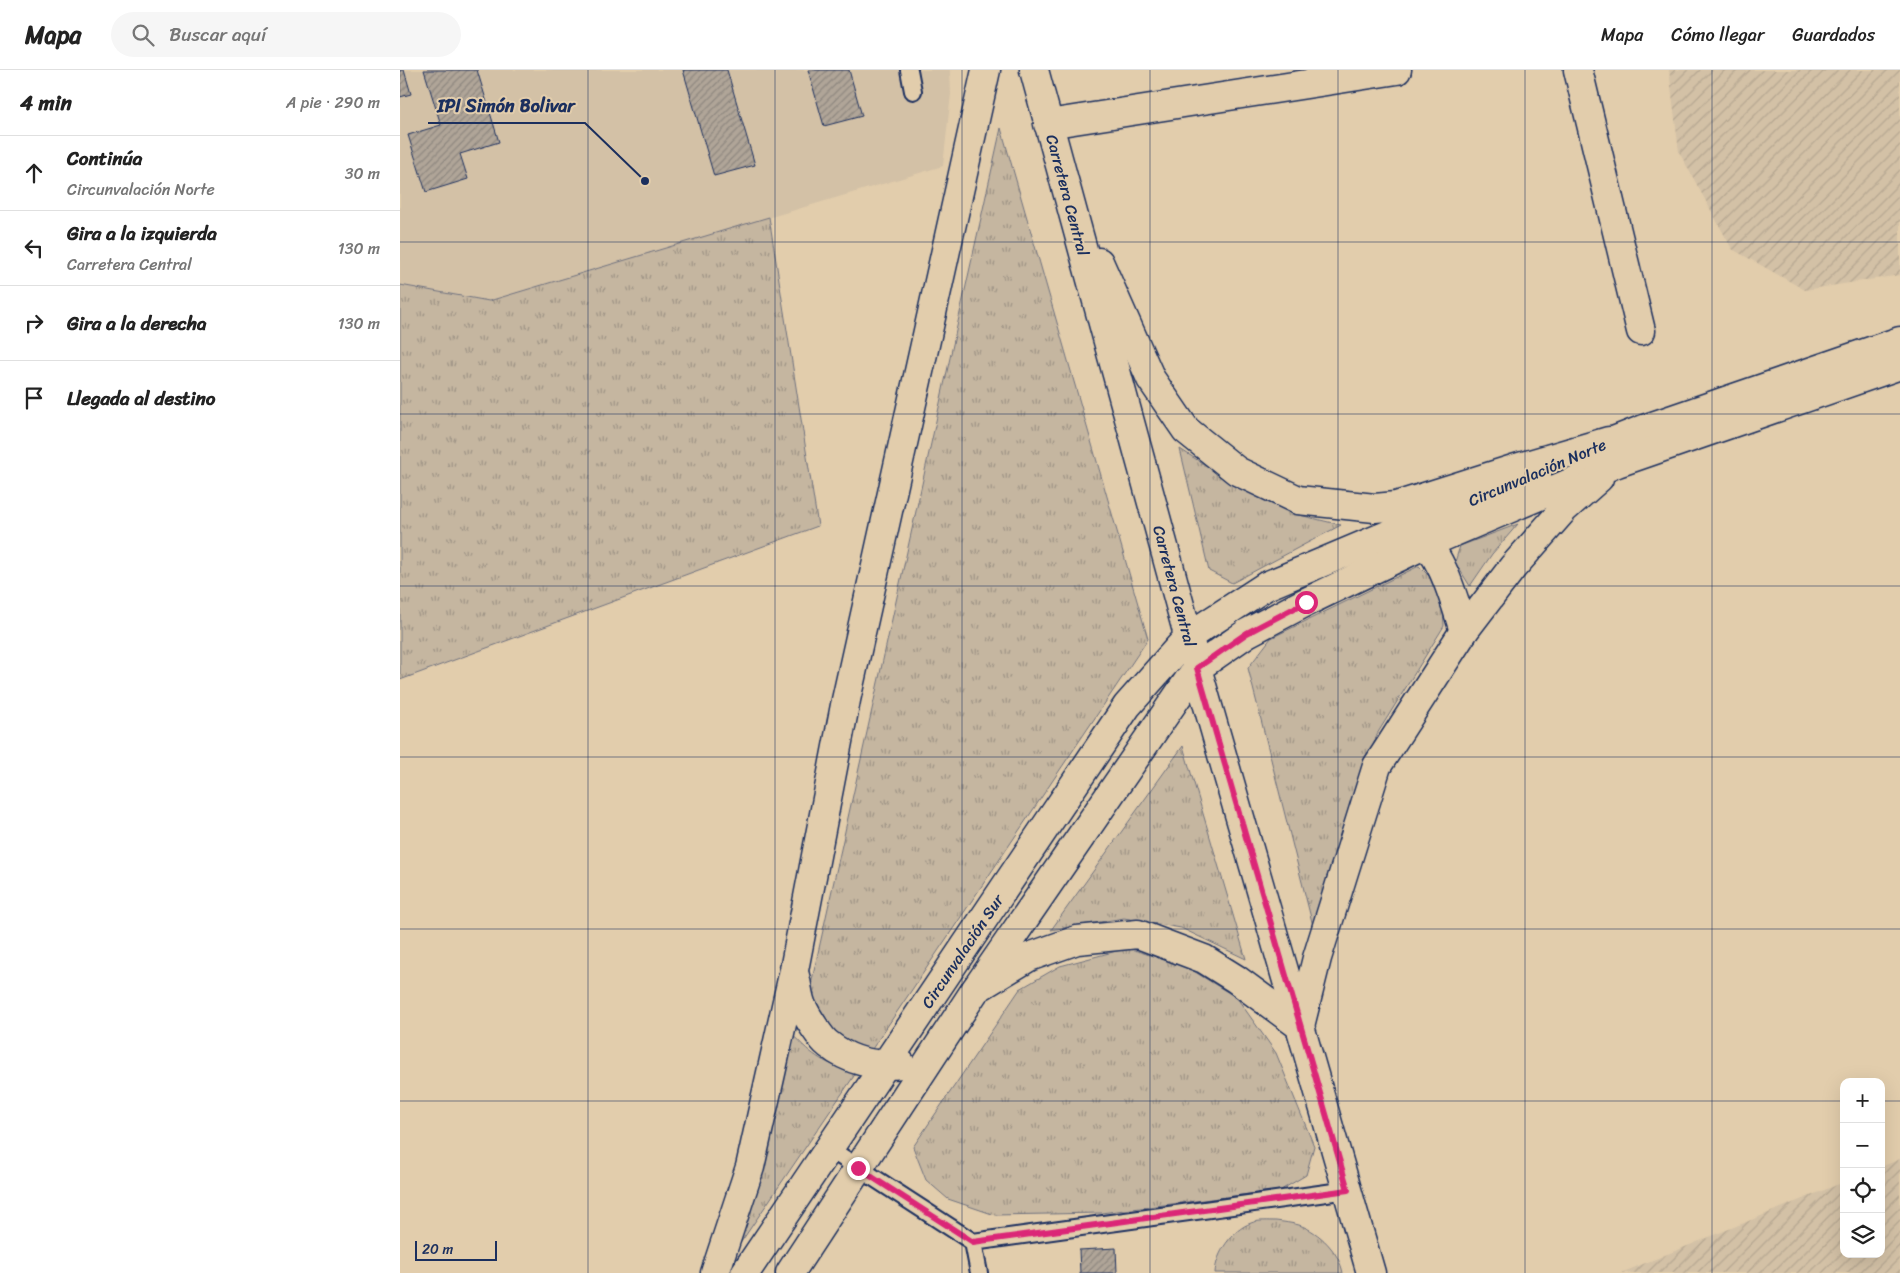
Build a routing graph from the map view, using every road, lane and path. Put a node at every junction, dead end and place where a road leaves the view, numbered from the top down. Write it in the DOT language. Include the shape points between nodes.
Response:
graph roads {
  1 [pos="908,70"];
  2 [pos="986,70"];
  3 [pos="1034,70"];
  4 [pos="1397,70"];
  5 [pos="1578,70"];
  6 [pos="913,92"];
  7 [pos="1048,124"];
  8 [pos="1068,196"];
  9 [pos="1641,331"];
  10 [pos="1900,341"];
  11 [pos="1900,365"];
  12 [pos="1613,452"];
  13 [pos="1416,535"];
  14 [pos="1464,630"];
  15 [pos="1188,636"];
  16 [pos="1197,668"];
  17 [pos="794,970"];
  18 [pos="976,989"];
  19 [pos="1300,1026"];
  20 [pos="929,1060"];
  21 [pos="885,1066"];
  22 [pos="828,1148"];
  23 [pos="858,1168"];
  24 [pos="1348,1190"];
  25 [pos="973,1242"];
  26 [pos="715,1273"];
  27 [pos="745,1273"];
  28 [pos="790,1273"];
  29 [pos="979,1273"];
  30 [pos="1371,1273"];
  1 -- 6 [label="lane"];
  2 -- 17 [label="main road" via="846,700"];
  3 -- 7 [label="main road, Carretera Central"];
  4 -- 7 [label="main road"];
  5 -- 9 [label="main road"];
  7 -- 8 [label="main road, Carretera Central"];
  8 -- 12 [label="main road" via="1151,379 1186,430 1237,471 1298,500 1375,508 1396,506"];
  8 -- 15 [label="main road, Carretera Central"];
  10 -- 12 [label="main road, Circunvalación Norte"];
  11 -- 12 [label="main road, Circunvalación Norte"];
  12 -- 13 [label="main road, Circunvalación Norte"];
  12 -- 14 [label="main road" via="1513,567"];
  13 -- 14 [label="main road" via="1439,562"];
  13 -- 15 [label="main road, Circunvalación Norte" via="1266,586"];
  13 -- 16 [label="main road, Circunvalación Norte" via="1306,602 1247,633"];
  14 -- 19 [label="main road" via="1377,766 1317,958"];
  15 -- 16 [label="main road, Carretera Central"];
  15 -- 21 [label="main road, Circunvalación Sur" via="1126,706"];
  16 -- 18 [label="main road, Circunvalación Sur"];
  16 -- 19 [label="main road, Carretera Central"];
  17 -- 21 [label="main road" via="803,1008 827,1044 857,1060"];
  17 -- 26 [label="main road" via="750,1167"];
  18 -- 19 [label="main road" via="1029,957 1076,940 1138,934 1204,959"];
  18 -- 20 [label="main road, Circunvalación Sur"];
  19 -- 24 [label="main road, Carretera Central"];
  20 -- 21 [label="main road"];
  20 -- 23 [label="main road, Circunvalación Sur"];
  21 -- 22 [label="main road, Circunvalación Sur"];
  22 -- 23 [label="lane"];
  22 -- 27 [label="main road, Circunvalación Sur"];
  23 -- 25 [label="lane"];
  23 -- 28 [label="main road, Circunvalación Sur"];
  24 -- 25 [label="lane"];
  24 -- 30 [label="main road, Carretera Central"];
  25 -- 29 [label="lane"];
}
